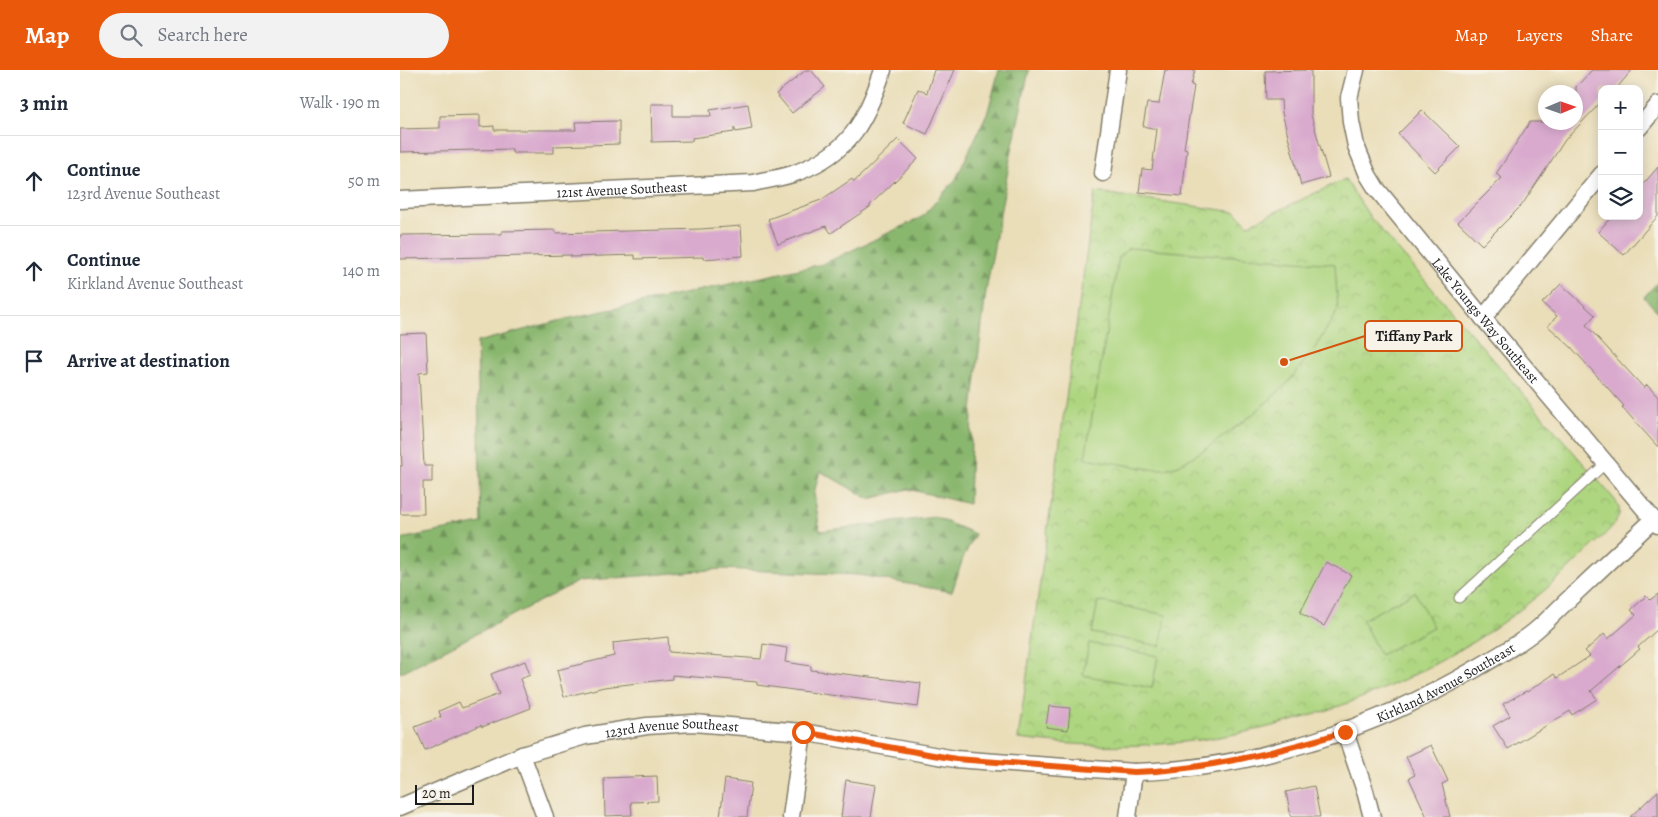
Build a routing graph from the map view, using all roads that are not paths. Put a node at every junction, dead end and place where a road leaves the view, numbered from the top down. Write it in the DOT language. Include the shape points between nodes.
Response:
graph roads {
  1 [pos="883,70"];
  2 [pos="1118,70"];
  3 [pos="1356,70"];
  4 [pos="1658,105"];
  5 [pos="1643,123"];
  6 [pos="1104,173"];
  7 [pos="1601,175"];
  8 [pos="400,200"];
  9 [pos="1483,318"];
  10 [pos="1606,463"];
  11 [pos="1656,520"];
  12 [pos="1459,598"];
  13 [pos="803,732"];
  14 [pos="1345,732"];
  15 [pos="522,755"];
  16 [pos="956,759"];
  17 [pos="1134,772"];
  18 [pos="400,808"];
  19 [pos="545,817"];
  20 [pos="791,817"];
  21 [pos="1128,817"];
  22 [pos="1372,817"];
  1 -- 8 [label="street, 121st Avenue Southeast" via="859,126 837,152 798,172 753,182"];
  2 -- 6 [label="street"];
  3 -- 9 [label="street, Lake Youngs Way Southeast" via="1349,98 1356,146 1368,174"];
  4 -- 5 [label="street"];
  7 -- 9 [label="street"];
  9 -- 10 [label="street, Lake Youngs Way Southeast"];
  10 -- 11 [label="street, Lake Youngs Way Southeast"];
  10 -- 12 [label="lane"];
  11 -- 14 [label="street, Kirkland Avenue Southeast" via="1534,632 1442,689"];
  13 -- 15 [label="street, 123rd Avenue Southeast" via="693,723 647,726 586,736"];
  13 -- 16 [label="street, 123rd Avenue Southeast"];
  13 -- 20 [label="street"];
  14 -- 17 [label="street, Kirkland Avenue Southeast" via="1221,764"];
  14 -- 22 [label="street"];
  15 -- 18 [label="street, 123rd Avenue Southeast"];
  15 -- 19 [label="street"];
  16 -- 17 [label="street, Kirkland Avenue Southeast"];
  17 -- 21 [label="street"];
}
